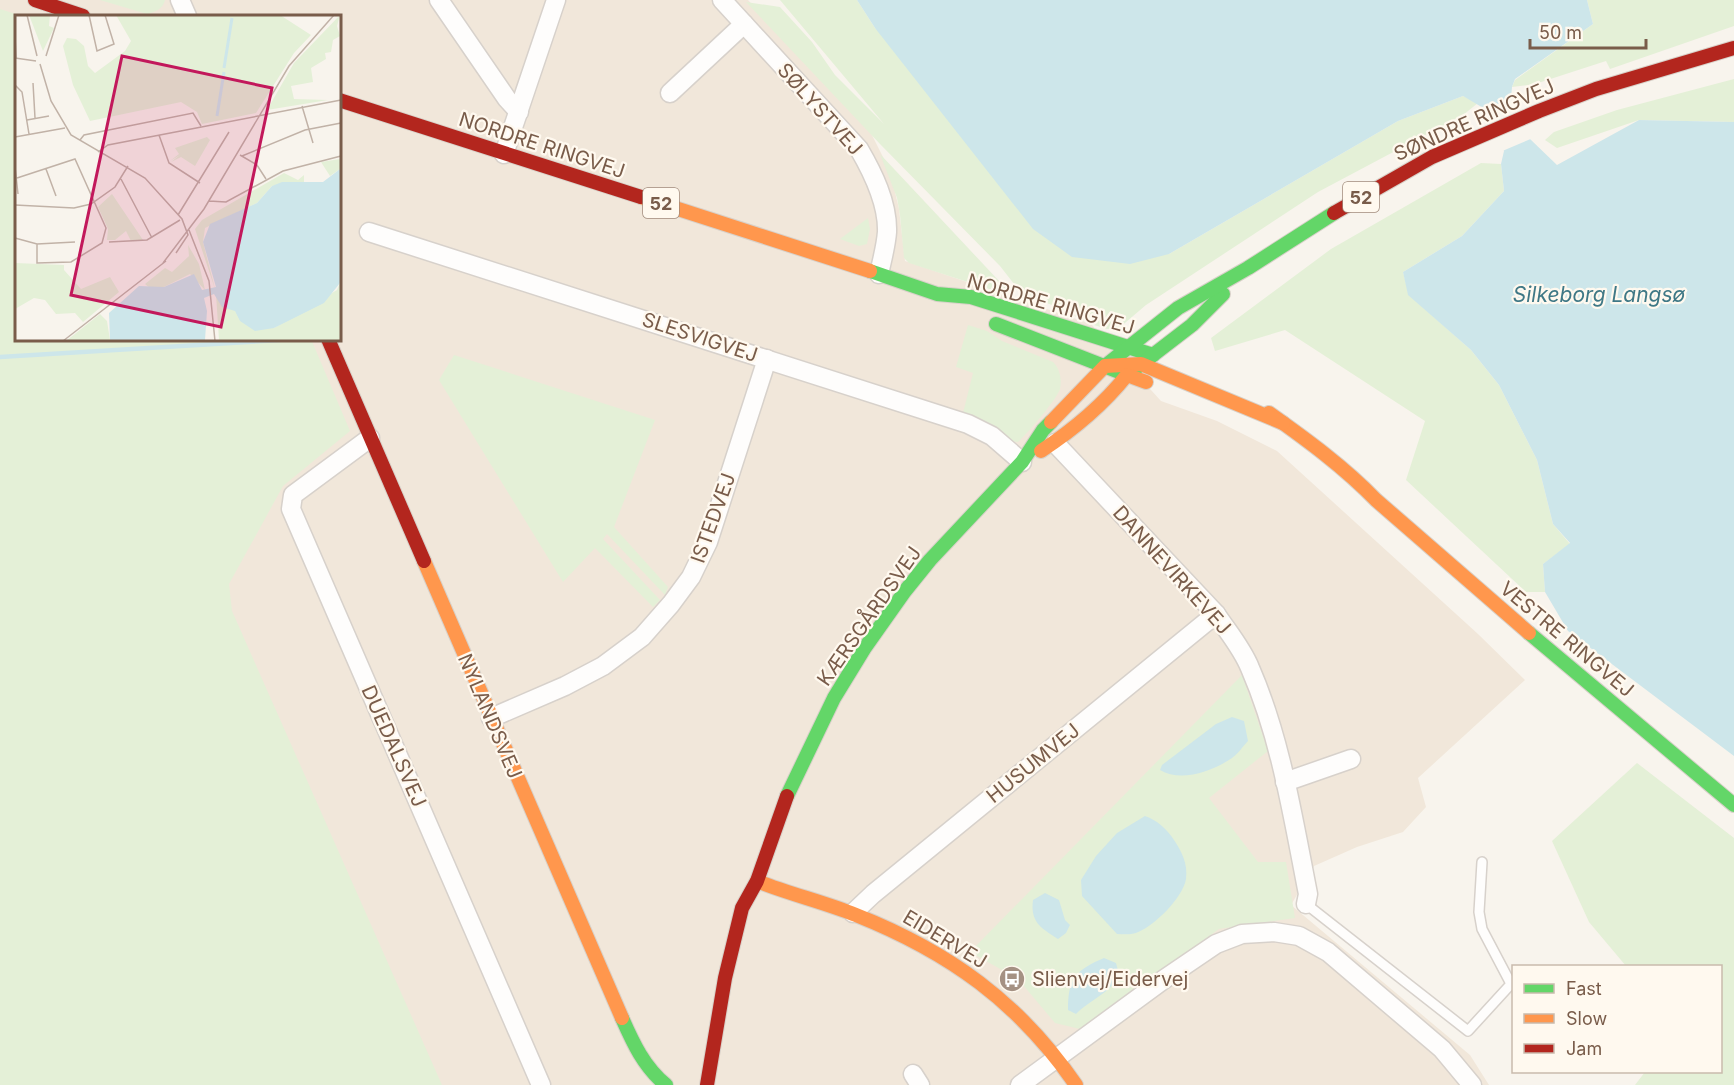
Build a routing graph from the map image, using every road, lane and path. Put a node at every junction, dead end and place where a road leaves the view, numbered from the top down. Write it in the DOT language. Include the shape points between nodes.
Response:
graph roads {
  1 [pos="35,0"];
  2 [pos="180,0"];
  3 [pos="439,0"];
  4 [pos="556,0"];
  5 [pos="722,0"];
  6 [pos="80,15"];
  7 [pos="187,15"];
  8 [pos="744,24"];
  9 [pos="1734,48"];
  10 [pos="670,93"];
  11 [pos="340,100"];
  12 [pos="519,112"];
  13 [pos="504,154"];
  14 [pos="369,232"];
  15 [pos="1248,268"];
  16 [pos="879,274"];
  17 [pos="937,294"];
  18 [pos="956,307"];
  19 [pos="986,319"];
  20 [pos="328,340"];
  21 [pos="1129,347"];
  22 [pos="1153,355"];
  23 [pos="767,359"];
  24 [pos="1110,362"];
  25 [pos="1141,364"];
  26 [pos="1127,375"];
  27 [pos="1155,386"];
  28 [pos="1196,402"];
  29 [pos="1283,423"];
  30 [pos="1253,425"];
  31 [pos="370,438"];
  32 [pos="1055,443"];
  33 [pos="1292,448"];
  34 [pos="1022,462"];
  35 [pos="1376,500"];
  36 [pos="1216,615"];
  37 [pos="491,718"];
  38 [pos="1351,759"];
  39 [pos="1285,782"];
  40 [pos="1734,805"];
  41 [pos="1482,862"];
  42 [pos="757,881"];
  43 [pos="1306,904"];
  44 [pos="853,913"];
  45 [pos="752,925"];
  46 [pos="1056,1058"];
  47 [pos="541,1085"];
  48 [pos="666,1085"];
  49 [pos="707,1085"];
  50 [pos="1020,1085"];
  51 [pos="1076,1085"];
  52 [pos="1472,1085"];
  1 -- 6 [label="main road"];
  2 -- 7 [label="street"];
  3 -- 12 [label="street"];
  4 -- 12 [label="street"];
  5 -- 8 [label="street, SØLYSTVEJ"];
  8 -- 10 [label="street"];
  8 -- 16 [label="street, SØLYSTVEJ" via="859,148 883,204 887,231"];
  9 -- 15 [label="main road, SØNDRE RINGVEJ / 52" via="1596,89 1432,157"];
  11 -- 13 [label="main road, NORDRE RINGVEJ / 52"];
  12 -- 13 [label="street"];
  13 -- 16 [label="main road, NORDRE RINGVEJ / 52"];
  14 -- 23 [label="street, SLESVIGVEJ"];
  15 -- 21 [label="main road, SØNDRE RINGVEJ / 52" via="1178,308"];
  15 -- 22 [label="main road, SØNDRE RINGVEJ / 52" via="1192,325"];
  16 -- 17 [label="main road, NORDRE RINGVEJ / 52"];
  17 -- 18 [label="main road, NORDRE RINGVEJ / 52"];
  17 -- 21 [label="main road, NORDRE RINGVEJ / 52" via="971,297"];
  19 -- 24 [label="main road, NORDRE RINGVEJ"];
  20 -- 31 [label="main road, NYLANDSVEJ"];
  21 -- 22 [label="main road, NORDRE RINGVEJ / 52"];
  21 -- 24 [label="main road, SØNDRE RINGVEJ / 52"];
  22 -- 24 [label="main road"];
  22 -- 25 [label="main road, SØNDRE RINGVEJ / 52"];
  22 -- 29 [label="main road, VESTRE RINGVEJ" via="1200,375"];
  23 -- 34 [label="street, SLESVIGVEJ" via="968,424 992,436"];
  23 -- 37 [label="street, ISTEDVEJ" via="708,542 691,577 671,604 642,637 603,666"];
  24 -- 25 [label="main road"];
  24 -- 26 [label="main road, NORDRE RINGVEJ"];
  24 -- 34 [label="main road, KÆRSGÅRDSVEJ" via="1043,430"];
  25 -- 26 [label="main road, SØNDRE RINGVEJ / 52"];
  25 -- 29 [label="main road"];
  26 -- 27 [label="main road"];
  26 -- 32 [label="main road, KÆRSGÅRDSVEJ"];
  28 -- 30 [label="main road"];
  29 -- 35 [label="main road, VESTRE RINGVEJ" via="1358,480"];
  31 -- 37 [label="main road, NYLANDSVEJ"];
  31 -- 47 [label="street, DUEDALSVEJ" via="293,495 291,509"];
  32 -- 34 [label="main road, KÆRSGÅRDSVEJ"];
  32 -- 36 [label="street, DANNEVIRKEVEJ"];
  33 -- 35 [label="main road, VESTRE RINGVEJ"];
  34 -- 42 [label="main road, KÆRSGÅRDSVEJ" via="930,560 864,649 809,747"];
  35 -- 40 [label="main road, VESTRE RINGVEJ"];
  36 -- 39 [label="street, DANNEVIRKEVEJ" via="1250,668"];
  36 -- 44 [label="street, HUSUMVEJ"];
  37 -- 48 [label="main road, NYLANDSVEJ" via="636,1050"];
  38 -- 39 [label="street"];
  39 -- 43 [label="street, DANNEVIRKEVEJ" via="1308,894"];
  41 -- 43 [label="lane" via="1482,929 1511,984 1468,1030"];
  42 -- 44 [label="main road, EIDERVEJ"];
  42 -- 45 [label="main road, KÆRSGÅRDSVEJ"];
  42 -- 49 [label="main road, KÆRSGÅRDSVEJ" via="742,908 725,978"];
  44 -- 46 [label="main road, EIDERVEJ" via="922,945 981,983 1021,1018"];
  46 -- 50 [label="street"];
  46 -- 51 [label="main road, EIDERVEJ"];
  46 -- 52 [label="street" via="1216,944 1242,934 1274,932 1299,936 1328,951 1442,1049"];
}
